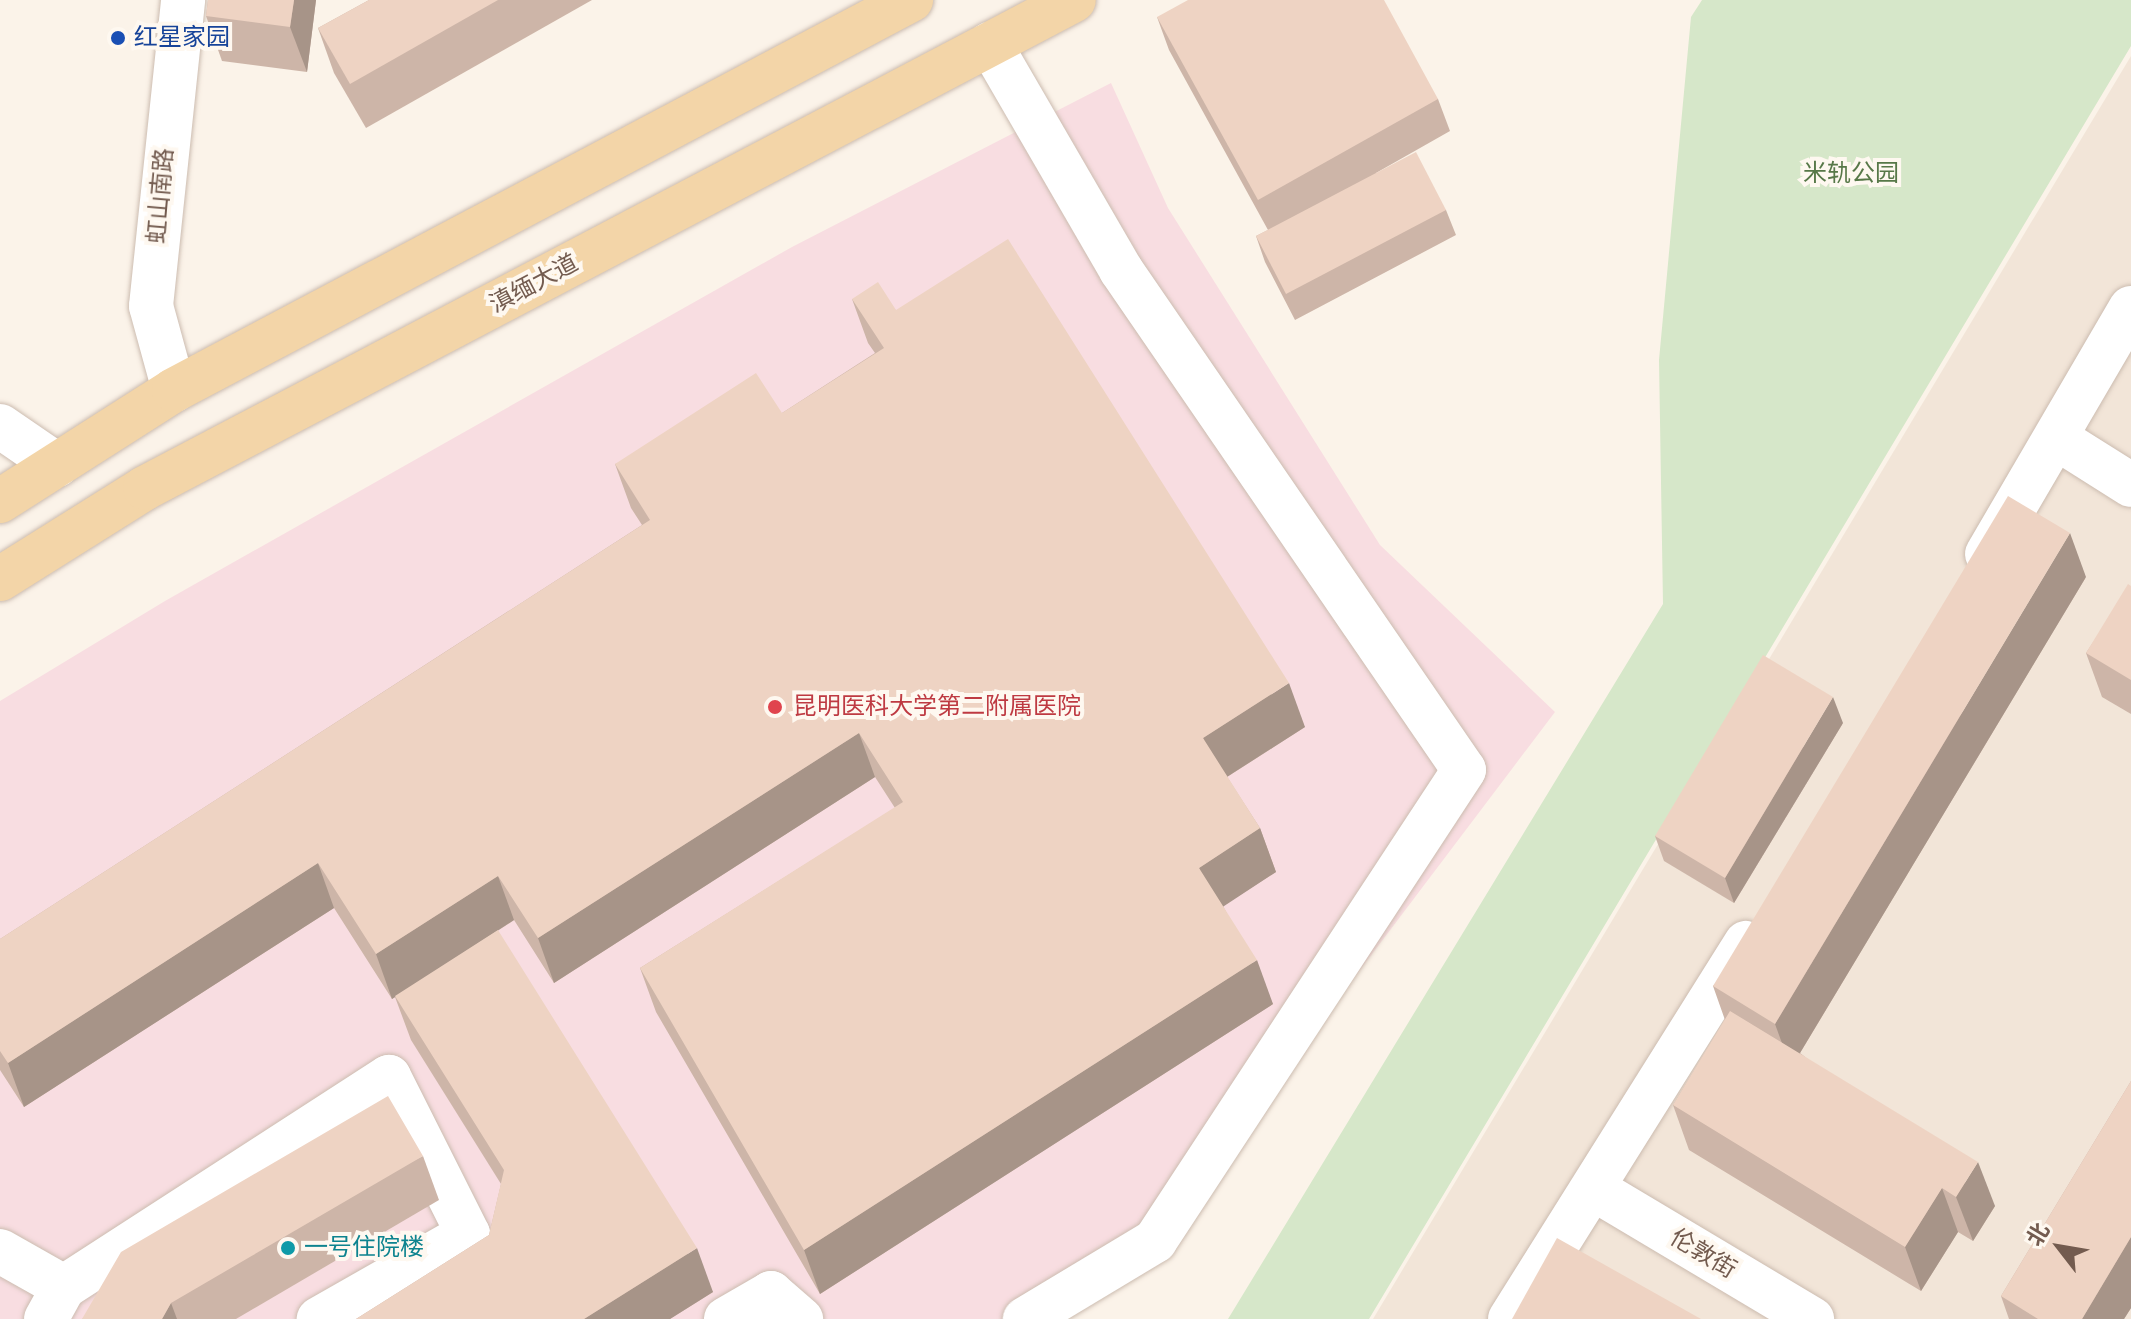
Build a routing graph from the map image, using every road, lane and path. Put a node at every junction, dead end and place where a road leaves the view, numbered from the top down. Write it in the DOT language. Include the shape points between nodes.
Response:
graph roads {
  1 [pos="183,0"];
  2 [pos="911,0"];
  3 [pos="1074,0"];
  4 [pos="990,44"];
  5 [pos="2131,308"];
  6 [pos="174,390"];
  7 [pos="0,426"];
  8 [pos="2058,439"];
  9 [pos="57,465"];
  10 [pos="2131,485"];
  11 [pos="0,501"];
  12 [pos="0,579"];
  13 [pos="1967,586"];
  14 [pos="1768,908"];
  15 [pos="1594,1189"];
  16 [pos="0,1251"];
  17 [pos="55,1303"];
  18 [pos="319,1319"];
  19 [pos="726,1319"];
  20 [pos="801,1319"];
  21 [pos="1025,1319"];
  22 [pos="1510,1319"];
  23 [pos="1812,1319"];
  1 -- 6 [label="street, 虹山南路" via="151,306"];
  2 -- 6 [label="main road"];
  3 -- 4 [label="main road, 滇缅大道"];
  4 -- 12 [label="main road, 滇缅大道" via="145,488"];
  4 -- 21 [label="street" via="1121,270 1464,770 1155,1241"];
  5 -- 8 [label="street"];
  6 -- 9 [label="main road"];
  7 -- 9 [label="street"];
  8 -- 10 [label="street"];
  8 -- 13 [label="street"];
  9 -- 11 [label="main road"];
  14 -- 15 [label="street"];
  15 -- 22 [label="street"];
  15 -- 23 [label="street, 伦敦街"];
  16 -- 17 [label="street"];
  17 -- 18 [label="street" via="389,1077 468,1234"];
  19 -- 20 [label="street" via="771,1293"];
}
